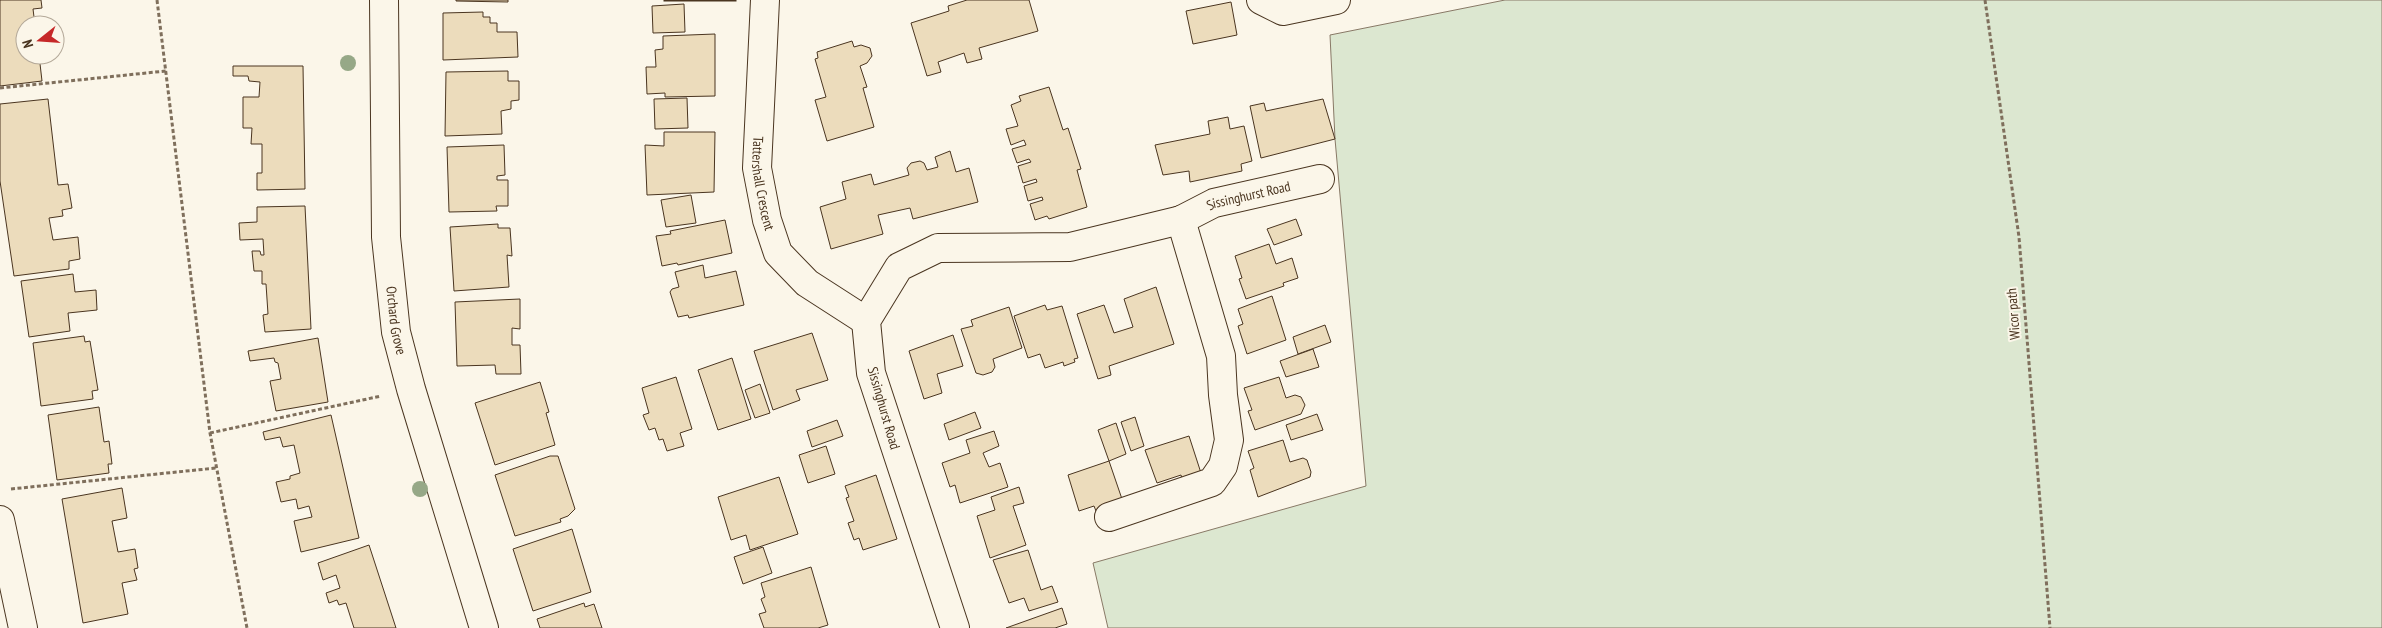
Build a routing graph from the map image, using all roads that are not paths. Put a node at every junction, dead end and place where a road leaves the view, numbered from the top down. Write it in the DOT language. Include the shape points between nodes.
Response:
graph roads {
  1 [pos="384,0"];
  2 [pos="765,0"];
  3 [pos="1261,0"];
  4 [pos="1336,0"];
  5 [pos="1320,179"];
  6 [pos="1181,220"];
  7 [pos="866,320"];
  8 [pos="1109,517"];
  9 [pos="0,520"];
  10 [pos="23,628"];
  11 [pos="484,628"];
  12 [pos="956,628"];
  1 -- 11 [label="street, Orchard Grove" via="386,238 396,332"];
  2 -- 7 [label="street, Tattershall Crescent" via="757,168 770,229 778,253 807,284"];
  3 -- 4 [label="street" via="1283,10"];
  5 -- 6 [label="street, Sissinghurst Road" via="1214,203"];
  6 -- 7 [label="street, Sissinghurst Road" via="1070,247 938,248 899,267"];
  6 -- 8 [label="street" via="1221,356 1222,395 1229,440 1223,466 1212,482"];
  7 -- 12 [label="street, Sissinghurst Road" via="871,373"];
  9 -- 10 [label="street"];
}
